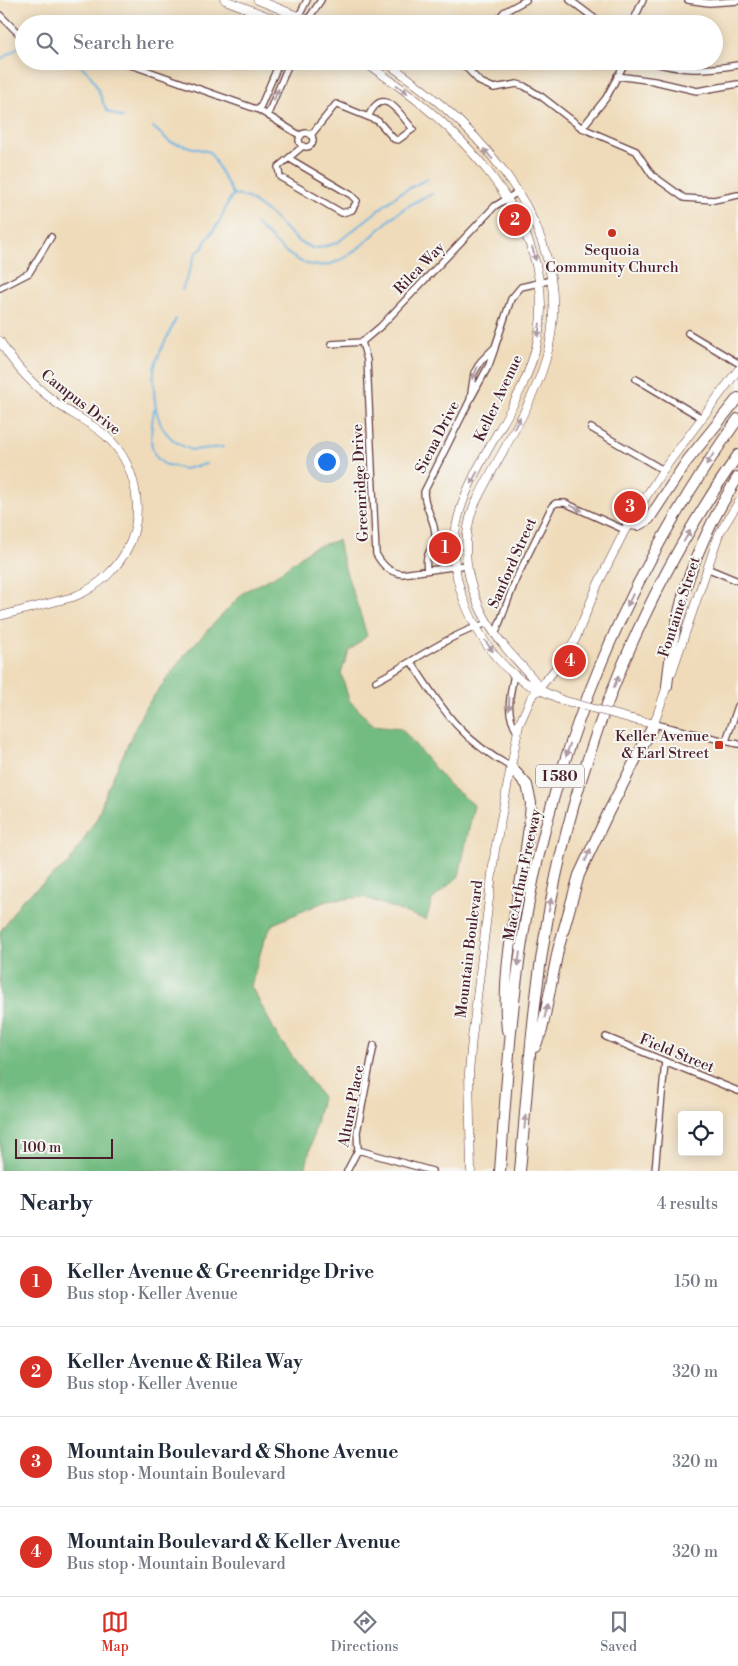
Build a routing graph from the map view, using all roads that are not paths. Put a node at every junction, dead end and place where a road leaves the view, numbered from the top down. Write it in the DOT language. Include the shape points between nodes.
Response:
graph roads {
  1 [pos="225,0"];
  2 [pos="258,0"];
  3 [pos="307,0"];
  4 [pos="322,0"];
  5 [pos="526,0"];
  6 [pos="570,0"];
  7 [pos="643,0"];
  8 [pos="688,0"];
  9 [pos="737,0"];
  10 [pos="0,15"];
  11 [pos="263,15"];
  12 [pos="296,15"];
  13 [pos="299,15"];
  14 [pos="311,15"];
  15 [pos="502,15"];
  16 [pos="590,15"];
  17 [pos="636,15"];
  18 [pos="15,31"];
  19 [pos="738,65"];
  20 [pos="723,67"];
  21 [pos="145,70"];
  22 [pos="286,70"];
  23 [pos="375,70"];
  24 [pos="395,70"];
  25 [pos="469,70"];
  26 [pos="621,70"];
  27 [pos="275,72"];
  28 [pos="284,76"];
  29 [pos="617,76"];
  30 [pos="738,84"];
  31 [pos="259,110"];
  32 [pos="268,114"];
  33 [pos="368,117"];
  34 [pos="582,128"];
  35 [pos="311,134"];
  36 [pos="301,136"];
  37 [pos="303,146"];
  38 [pos="290,159"];
  39 [pos="518,192"];
  40 [pos="738,195"];
  41 [pos="508,198"];
  42 [pos="51,237"];
  43 [pos="552,280"];
  44 [pos="539,282"];
  45 [pos="0,288"];
  46 [pos="688,333"];
  47 [pos="0,342"];
  48 [pos="362,342"];
  49 [pos="331,344"];
  50 [pos="495,347"];
  51 [pos="738,363"];
  52 [pos="738,370"];
  53 [pos="636,379"];
  54 [pos="738,398"];
  55 [pos="470,400"];
  56 [pos="702,418"];
  57 [pos="738,419"];
  58 [pos="591,428"];
  59 [pos="738,455"];
  60 [pos="663,470"];
  61 [pos="738,477"];
  62 [pos="738,503"];
  63 [pos="626,527"];
  64 [pos="466,565"];
  65 [pos="454,567"];
  66 [pos="709,568"];
  67 [pos="428,570"];
  68 [pos="738,581"];
  69 [pos="0,616"];
  70 [pos="488,623"];
  71 [pos="476,626"];
  72 [pos="495,635"];
  73 [pos="412,663"];
  74 [pos="514,674"];
  75 [pos="376,681"];
  76 [pos="667,686"];
  77 [pos="540,688"];
  78 [pos="738,706"];
  79 [pos="654,724"];
  80 [pos="517,732"];
  81 [pos="726,741"];
  82 [pos="738,744"];
  83 [pos="511,766"];
  84 [pos="606,1037"];
  85 [pos="374,1045"];
  86 [pos="510,1055"];
  87 [pos="530,1057"];
  88 [pos="665,1062"];
  89 [pos="738,1091"];
  90 [pos="358,1150"];
  91 [pos="347,1171"];
  92 [pos="432,1171"];
  93 [pos="471,1171"];
  94 [pos="500,1171"];
  95 [pos="520,1171"];
  96 [pos="655,1171"];
  1 -- 11 [label="main road"];
  2 -- 12 [label="main road"];
  3 -- 13 [label="street"];
  4 -- 14 [label="street"];
  5 -- 15 [label="street"];
  6 -- 16 [label="street"];
  7 -- 17 [label="street"];
  8 -- 9 [label="street" via="709,3"];
  10 -- 18 [label="street"];
  19 -- 20 [label="street"];
  21 -- 31 [label="street"];
  22 -- 28 [label="street"];
  23 -- 41 [label="main road, Keller Avenue, one-way" via="442,122"];
  39 -- 24 [label="main road, Keller Avenue, one-way" via="450,114"];
  25 -- 34 [label="street" via="480,82 494,88 524,86"];
  26 -- 29 [label="street"];
  27 -- 28 [label="street"];
  27 -- 31 [label="street"];
  32 -- 28 [label="street, one-way"];
  29 -- 30 [label="street" via="696,91"];
  29 -- 34 [label="street" via="606,98"];
  31 -- 32 [label="street"];
  32 -- 36 [label="street"];
  33 -- 33 [label="street" via="374,104 387,102 413,129 398,140 394,139 380,123"];
  33 -- 35 [label="street" via="336,104"];
  34 -- 40 [label="street" via="636,151 652,175 684,198 714,200"];
  35 -- 36 [label="street"];
  35 -- 37 [label="street" via="311,145"];
  36 -- 37 [label="street"];
  37 -- 38 [label="street"];
  38 -- 38 [label="street" via="278,167 282,179 342,213 354,208 357,201 351,195"];
  39 -- 41 [label="street, Rilea Way"];
  39 -- 43 [label="main road, Keller Avenue" via="540,231"];
  41 -- 44 [label="main road, Keller Avenue, one-way" via="528,236"];
  41 -- 48 [label="street, Rilea Way" via="495,206"];
  42 -- 45 [label="street" via="29,273"];
  43 -- 44 [label="street, Siena Drive"];
  64 -- 43 [label="main road, Keller Avenue, one-way" via="466,535 473,508 544,363 552,323"];
  44 -- 50 [label="street, Siena Drive" via="527,284 516,291"];
  44 -- 65 [label="main road, Keller Avenue, one-way" via="541,314 533,360 462,503 454,533"];
  46 -- 51 [label="street"];
  47 -- 69 [label="main road, Campus Drive" via="38,389 113,443 131,472 137,502 128,547 106,577 83,594"];
  48 -- 49 [label="street"];
  48 -- 67 [label="street, Greenridge Drive" via="367,360 376,554 383,566 392,572 402,574"];
  50 -- 55 [label="street, Siena Drive" via="490,364"];
  50 -- 55 [label="street, Siena Drive, one-way" via="474,373"];
  52 -- 56 [label="main road, Mountain Boulevard"];
  53 -- 56 [label="street"];
  54 -- 63 [label="highway" via="687,461 649,519"];
  55 -- 67 [label="street, Siena Drive" via="424,492 435,536 426,559"];
  56 -- 60 [label="main road, Mountain Boulevard"];
  57 -- 86 [label="highway, MacArthur Freeway / I 580, one-way" via="683,502 646,566 613,636 570,745 529,901 516,980"];
  58 -- 60 [label="street"];
  87 -- 59 [label="highway, I 580, one-way" via="537,982 550,905 567,828 589,753 648,609 700,513"];
  60 -- 63 [label="main road, Mountain Boulevard"];
  61 -- 76 [label="highway" via="707,531 690,570 675,624"];
  62 -- 66 [label="main road, Fontaine Street" via="719,534 708,562"];
  72 -- 63 [label="street, Sanford Street, one-way" via="516,578 549,509 556,503 565,503"];
  63 -- 77 [label="main road, Mountain Boulevard" via="575,640"];
  64 -- 65 [label="street, Greenridge Drive"];
  64 -- 70 [label="main road, Keller Avenue" via="474,595"];
  65 -- 67 [label="street, Greenridge Drive"];
  65 -- 71 [label="main road, Keller Avenue" via="463,599"];
  66 -- 68 [label="street"];
  66 -- 76 [label="main road, Fontaine Street"];
  70 -- 71 [label="street, Sanford Street"];
  70 -- 72 [label="main road, Keller Avenue"];
  71 -- 73 [label="street, Sanford Street"];
  71 -- 74 [label="main road, Keller Avenue, one-way"];
  72 -- 77 [label="main road, Keller Avenue"];
  73 -- 75 [label="street, Sanford Street"];
  73 -- 83 [label="street" via="448,717 467,737"];
  74 -- 77 [label="main road, Keller Avenue"];
  74 -- 80 [label="street, Mountain Boulevard, one-way" via="509,709"];
  76 -- 79 [label="main road, Fontaine Street"];
  77 -- 79 [label="main road, Keller Avenue, bridge" via="562,700"];
  77 -- 80 [label="main road, Mountain Boulevard" via="531,698"];
  78 -- 81 [label="street"];
  79 -- 81 [label="street, Keller Avenue"];
  87 -- 79 [label="highway, one-way" via="542,1030 564,924 579,875"];
  80 -- 83 [label="main road, Mountain Boulevard"];
  81 -- 82 [label="street, Keller Avenue"];
  83 -- 86 [label="highway" via="527,786 531,803 505,986"];
  83 -- 93 [label="main road, Mountain Boulevard" via="494,860 468,1073"];
  84 -- 88 [label="street, Field Street"];
  85 -- 90 [label="street, Altura Place" via="357,1132"];
  86 -- 94 [label="highway, MacArthur Freeway / I 580"];
  95 -- 87 [label="highway, I 580, one-way"];
  88 -- 89 [label="street, Field Street"];
  88 -- 96 [label="street"];
  90 -- 91 [label="street, Altura Place"];
  90 -- 92 [label="street"];
}
